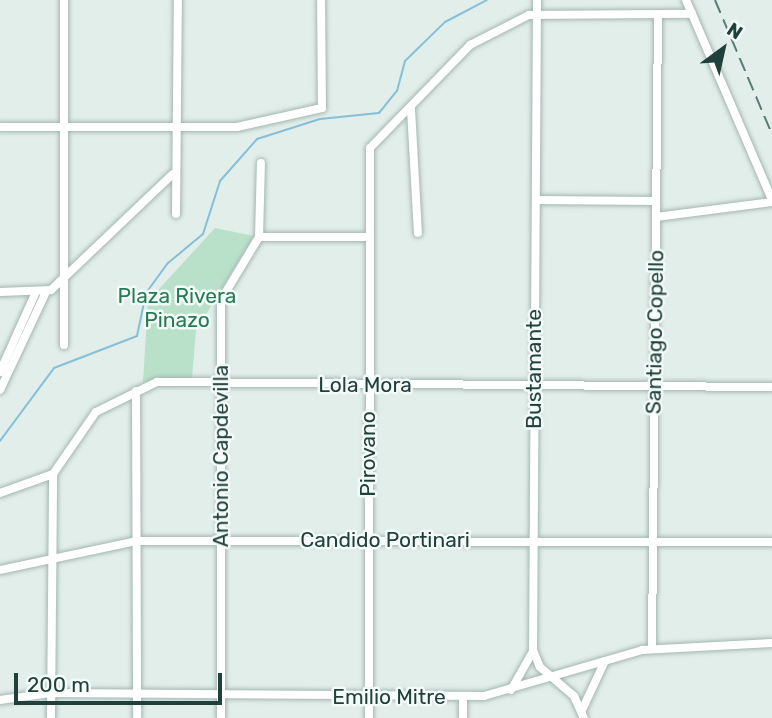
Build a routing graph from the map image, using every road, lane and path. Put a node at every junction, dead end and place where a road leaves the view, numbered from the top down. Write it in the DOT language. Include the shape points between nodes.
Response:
graph roads {
  1 [pos="64,0"];
  2 [pos="178,0"];
  3 [pos="321,0"];
  4 [pos="537,0"];
  5 [pos="686,0"];
  6 [pos="537,13"];
  7 [pos="692,15"];
  8 [pos="657,16"];
  9 [pos="411,109"];
  10 [pos="0,127"];
  11 [pos="62,127"];
  12 [pos="176,128"];
  13 [pos="261,163"];
  14 [pos="173,174"];
  15 [pos="536,200"];
  16 [pos="656,201"];
  17 [pos="772,201"];
  18 [pos="176,214"];
  19 [pos="656,217"];
  20 [pos="418,233"];
  21 [pos="259,237"];
  22 [pos="369,237"];
  23 [pos="60,280"];
  24 [pos="0,292"];
  25 [pos="36,292"];
  26 [pos="46,292"];
  27 [pos="65,345"];
  28 [pos="0,372"];
  29 [pos="221,383"];
  30 [pos="534,384"];
  31 [pos="368,385"];
  32 [pos="654,386"];
  33 [pos="772,387"];
  34 [pos="0,390"];
  35 [pos="136,391"];
  36 [pos="53,474"];
  37 [pos="0,494"];
  38 [pos="222,539"];
  39 [pos="137,541"];
  40 [pos="369,541"];
  41 [pos="654,541"];
  42 [pos="534,542"];
  43 [pos="772,542"];
  44 [pos="49,559"];
  45 [pos="0,570"];
  46 [pos="772,642"];
  47 [pos="652,649"];
  48 [pos="533,650"];
  49 [pos="605,662"];
  50 [pos="553,679"];
  51 [pos="510,690"];
  52 [pos="51,693"];
  53 [pos="138,695"];
  54 [pos="221,696"];
  55 [pos="369,697"];
  56 [pos="463,697"];
  57 [pos="0,700"];
  58 [pos="583,714"];
  59 [pos="51,718"];
  60 [pos="137,718"];
  61 [pos="221,718"];
  62 [pos="369,718"];
  63 [pos="463,718"];
  1 -- 11 [label="street"];
  2 -- 12 [label="street"];
  3 -- 12 [label="street" via="324,106 244,126"];
  4 -- 6 [label="street, Bustamante"];
  5 -- 7 [label="street"];
  6 -- 8 [label="street"];
  6 -- 9 [label="street" via="476,40"];
  6 -- 15 [label="street, Bustamante"];
  7 -- 8 [label="street"];
  7 -- 17 [label="street"];
  8 -- 16 [label="street, Santiago Copello"];
  9 -- 20 [label="street"];
  9 -- 22 [label="street, Pirovano" via="370,148"];
  10 -- 11 [label="street"];
  11 -- 12 [label="street"];
  11 -- 23 [label="street"];
  12 -- 14 [label="street"];
  13 -- 21 [label="street"];
  14 -- 18 [label="street"];
  14 -- 23 [label="street"];
  15 -- 16 [label="street"];
  15 -- 30 [label="street, Bustamante"];
  16 -- 19 [label="street, Santiago Copello"];
  17 -- 19 [label="street"];
  19 -- 32 [label="street, Santiago Copello"];
  21 -- 22 [label="street"];
  21 -- 29 [label="street, Antonio Capdevilla" via="223,293"];
  22 -- 31 [label="street, Pirovano"];
  23 -- 26 [label="street"];
  23 -- 27 [label="street"];
  24 -- 25 [label="street"];
  25 -- 26 [label="street"];
  25 -- 28 [label="street"];
  26 -- 34 [label="street"];
  29 -- 31 [label="street, Lola Mora"];
  29 -- 35 [label="street, Lola Mora" via="157,382"];
  29 -- 38 [label="street, Antonio Capdevilla"];
  30 -- 31 [label="street, Lola Mora"];
  30 -- 32 [label="street, Lola Mora"];
  30 -- 42 [label="street, Bustamante"];
  31 -- 40 [label="street, Pirovano"];
  32 -- 33 [label="street, Lola Mora"];
  32 -- 41 [label="street, Santiago Copello"];
  35 -- 36 [label="street, Lola Mora" via="96,412"];
  35 -- 39 [label="street"];
  36 -- 37 [label="street"];
  36 -- 44 [label="street"];
  38 -- 39 [label="street, Candido Portinari"];
  38 -- 40 [label="street, Candido Portinari"];
  38 -- 54 [label="street, Antonio Capdevilla"];
  39 -- 44 [label="street, Candido Portinari"];
  39 -- 53 [label="street"];
  40 -- 42 [label="street, Candido Portinari"];
  40 -- 55 [label="street, Pirovano"];
  41 -- 42 [label="street, Candido Portinari"];
  41 -- 43 [label="street, Candido Portinari"];
  41 -- 47 [label="street, Santiago Copello"];
  42 -- 48 [label="street, Bustamante"];
  44 -- 45 [label="street, Candido Portinari"];
  44 -- 52 [label="street"];
  46 -- 47 [label="street, Emilio Mitre"];
  47 -- 49 [label="street, Emilio Mitre"];
  48 -- 50 [label="street"];
  48 -- 51 [label="street"];
  49 -- 50 [label="street, Emilio Mitre"];
  49 -- 58 [label="street"];
  50 -- 51 [label="street, Emilio Mitre"];
  50 -- 58 [label="street"];
  51 -- 56 [label="street, Emilio Mitre"];
  52 -- 53 [label="street, Emilio Mitre"];
  52 -- 57 [label="street, Emilio Mitre"];
  52 -- 59 [label="street"];
  53 -- 54 [label="street, Emilio Mitre"];
  53 -- 60 [label="street"];
  54 -- 55 [label="street, Emilio Mitre"];
  54 -- 61 [label="street, Antonio Capdevilla"];
  55 -- 56 [label="street, Emilio Mitre"];
  55 -- 62 [label="street, Pirovano"];
  56 -- 63 [label="street"];
}
